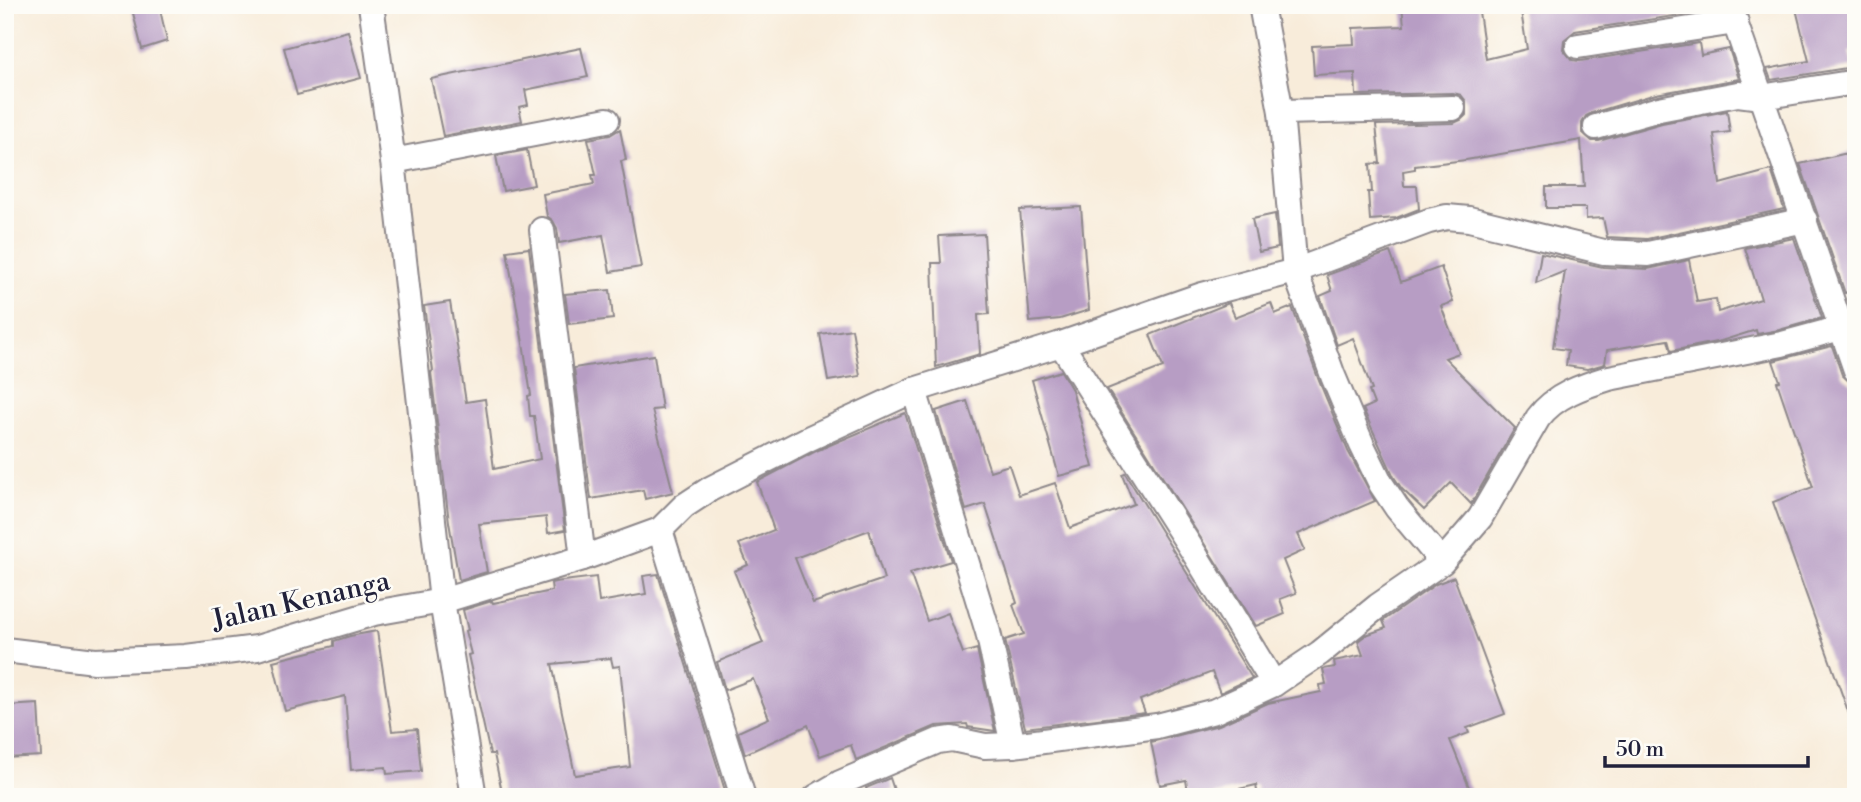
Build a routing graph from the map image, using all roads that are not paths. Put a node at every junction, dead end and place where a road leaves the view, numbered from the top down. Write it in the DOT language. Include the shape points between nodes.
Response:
graph roads {
  1 [pos="371,5"];
  2 [pos="1261,5"];
  3 [pos="1732,14"];
  4 [pos="1578,46"];
  5 [pos="1856,82"];
  6 [pos="1761,97"];
  7 [pos="1453,108"];
  8 [pos="1281,112"];
  9 [pos="607,120"];
  10 [pos="1597,127"];
  11 [pos="393,161"];
  12 [pos="1805,220"];
  13 [pos="542,230"];
  14 [pos="1295,271"];
  15 [pos="1842,328"];
  16 [pos="1061,345"];
  17 [pos="1856,370"];
  18 [pos="914,390"];
  19 [pos="660,530"];
  20 [pos="583,558"];
  21 [pos="1442,562"];
  22 [pos="442,601"];
  23 [pos="5,650"];
  24 [pos="1274,684"];
  25 [pos="1013,745"];
  26 [pos="474,797"];
  27 [pos="743,797"];
  28 [pos="816,797"];
  1 -- 11 [label="street"];
  2 -- 8 [label="street"];
  3 -- 4 [label="street"];
  3 -- 6 [label="street"];
  5 -- 6 [label="street"];
  6 -- 10 [label="street" via="1738,94"];
  6 -- 12 [label="street"];
  7 -- 8 [label="street"];
  8 -- 14 [label="street"];
  9 -- 11 [label="street"];
  11 -- 22 [label="street"];
  12 -- 14 [label="street" via="1648,254 1623,255 1447,217"];
  12 -- 15 [label="street"];
  13 -- 20 [label="street"];
  14 -- 16 [label="street" via="1202,295"];
  14 -- 21 [label="street" via="1371,464 1397,508"];
  15 -- 17 [label="street"];
  15 -- 21 [label="street" via="1609,378 1564,395 1538,418 1480,518"];
  16 -- 18 [label="street"];
  16 -- 24 [label="street"];
  18 -- 19 [label="street" via="710,489"];
  18 -- 25 [label="street" via="988,632"];
  19 -- 20 [label="street, Jalan Kenanga"];
  19 -- 27 [label="street"];
  20 -- 22 [label="street, Jalan Kenanga"];
  21 -- 24 [label="street"];
  22 -- 23 [label="street, Jalan Kenanga" via="374,612 257,648 186,656 95,661"];
  22 -- 26 [label="street"];
  24 -- 25 [label="street" via="1215,711 1157,726"];
  25 -- 28 [label="street" via="938,741"];
}
